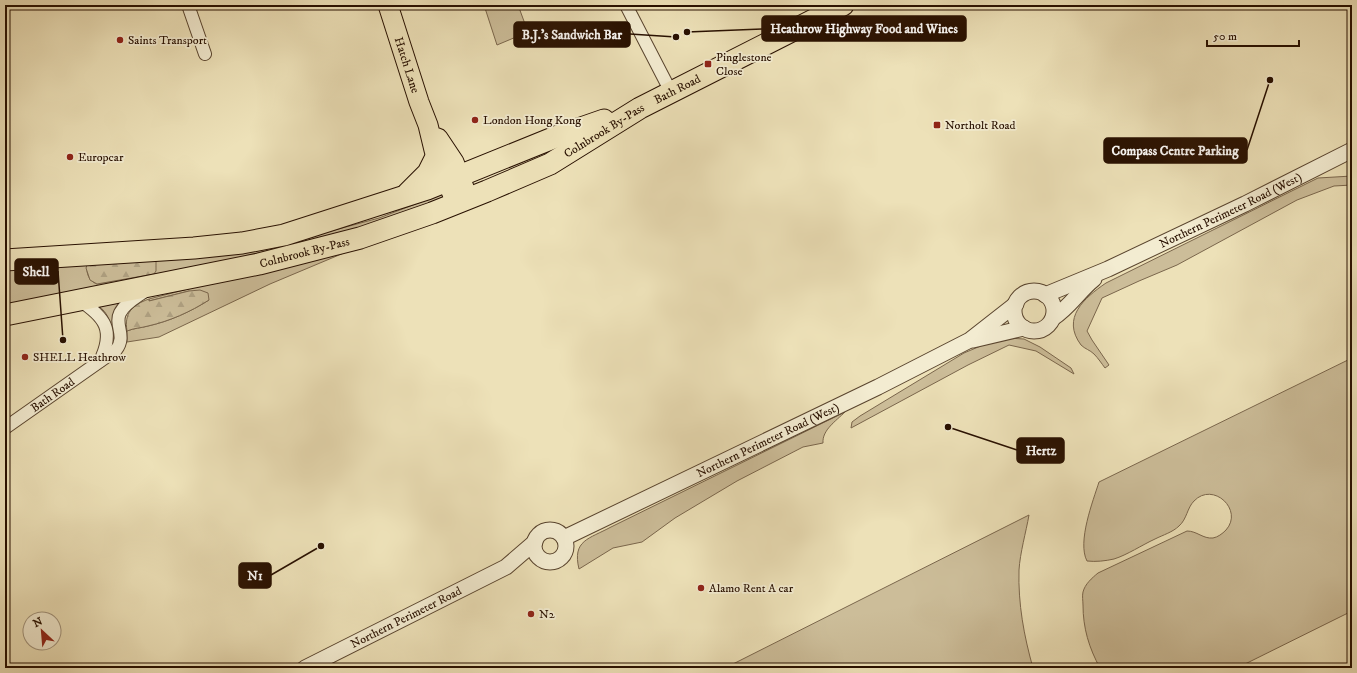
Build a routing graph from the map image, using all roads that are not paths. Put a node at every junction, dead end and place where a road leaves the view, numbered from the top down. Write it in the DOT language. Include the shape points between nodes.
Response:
graph roads {
  1 [pos="188,5"];
  2 [pos="388,5"];
  3 [pos="626,5"];
  4 [pos="843,5"];
  5 [pos="205,54"];
  6 [pos="670,92"];
  7 [pos="640,108"];
  8 [pos="428,125"];
  9 [pos="1352,150"];
  10 [pos="436,157"];
  11 [pos="454,178"];
  12 [pos="403,197"];
  13 [pos="462,201"];
  14 [pos="5,260"];
  15 [pos="1108,269"];
  16 [pos="154,284"];
  17 [pos="1046,295"];
  18 [pos="79,300"];
  19 [pos="1016,304"];
  20 [pos="5,315"];
  21 [pos="1053,318"];
  22 [pos="1024,328"];
  23 [pos="970,340"];
  24 [pos="100,361"];
  25 [pos="5,428"];
  26 [pos="564,538"];
  27 [pos="535,542"];
  28 [pos="541,559"];
  29 [pos="506,567"];
  30 [pos="305,668"];
  1 -- 5 [label="street"];
  2 -- 8 [label="main road, Hatch Lane"];
  3 -- 6 [label="street"];
  4 -- 6 [label="highway, Bath Road"];
  6 -- 7 [label="highway, Bath Road"];
  7 -- 11 [label="highway, Colnbrook By-Pass" via="558,136"];
  7 -- 13 [label="highway, Colnbrook By-Pass" via="550,164"];
  8 -- 10 [label="main road, Hatch Lane"];
  8 -- 11 [label="main road, Hatch Lane" via="454,162"];
  9 -- 15 [label="street, Northern Perimeter Road (West)"];
  10 -- 11 [label="main road, Hatch Lane"];
  10 -- 12 [label="highway" via="422,180"];
  11 -- 12 [label="highway, Colnbrook By-Pass"];
  11 -- 13 [label="main road, Hatch Lane"];
  12 -- 14 [label="highway, Colnbrook By-Pass" via="262,240 194,248"];
  13 -- 16 [label="highway, Colnbrook By-Pass" via="360,238 259,264"];
  15 -- 17 [label="street, Northern Perimeter Road (West)"];
  15 -- 21 [label="street, Northern Perimeter Road (West)" via="1093,280 1063,312"];
  16 -- 18 [label="highway, Colnbrook By-Pass"];
  16 -- 24 [label="street, Bath Road" via="122,310 119,317 120,343 116,350"];
  17 -- 19 [label="street" via="1038,292 1028,293"];
  17 -- 21 [label="street" via="1054,307"];
  18 -- 20 [label="highway, Colnbrook By-Pass"];
  18 -- 24 [label="street" via="98,313 105,324 107,340"];
  19 -- 22 [label="street" via="1016,317"];
  19 -- 23 [label="street, Northern Perimeter Road (West)"];
  21 -- 22 [label="street" via="1043,329 1035,331"];
  22 -- 23 [label="street, Northern Perimeter Road (West)"];
  23 -- 26 [label="street, Northern Perimeter Road (West)"];
  24 -- 25 [label="street, Bath Road"];
  26 -- 27 [label="street" via="554,530 548,530 537,537"];
  26 -- 28 [label="street" via="566,550 559,560 547,562"];
  27 -- 28 [label="street" via="534,549"];
  27 -- 29 [label="street, Northern Perimeter Road"];
  28 -- 29 [label="street, Northern Perimeter Road"];
  29 -- 30 [label="street, Northern Perimeter Road"];
}
